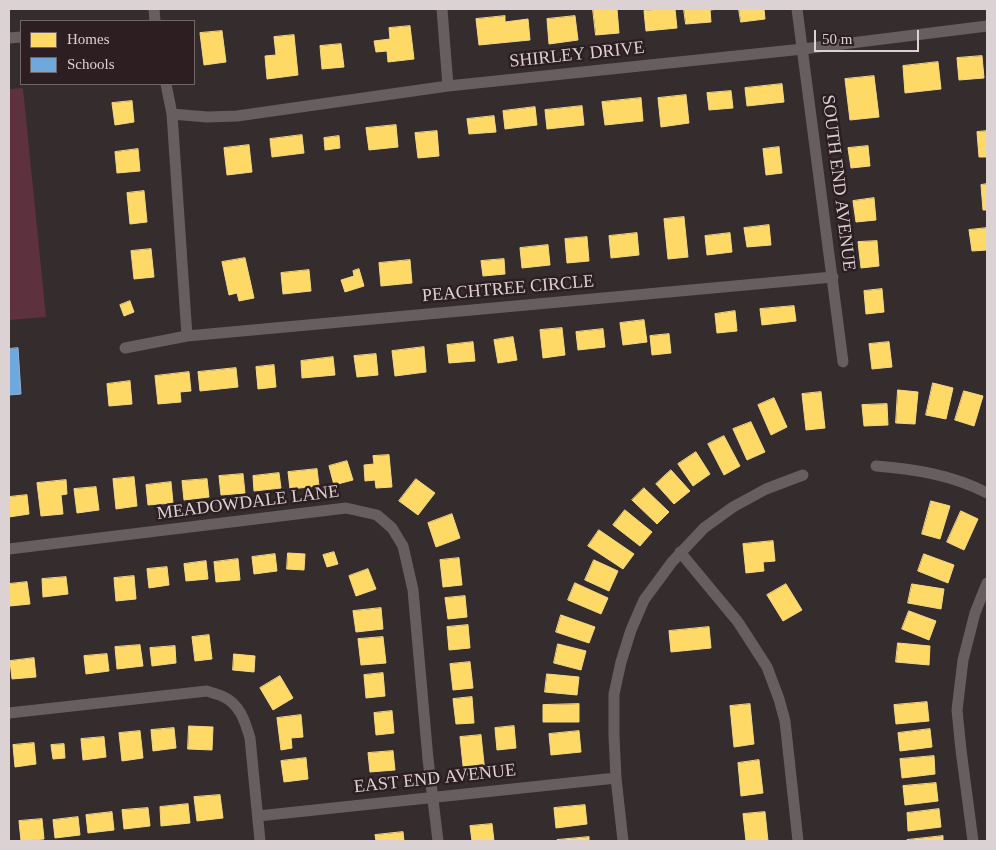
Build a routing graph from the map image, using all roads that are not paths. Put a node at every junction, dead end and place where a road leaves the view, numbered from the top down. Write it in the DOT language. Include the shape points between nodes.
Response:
graph roads {
  1 [pos="442,9"];
  2 [pos="798,9"];
  3 [pos="987,26"];
  4 [pos="803,49"];
  5 [pos="166,85"];
  6 [pos="448,86"];
  7 [pos="172,114"];
  8 [pos="833,277"];
  9 [pos="187,336"];
  10 [pos="125,348"];
  11 [pos="843,362"];
  12 [pos="876,466"];
  13 [pos="803,475"];
  14 [pos="987,493"];
  15 [pos="9,549"];
  16 [pos="680,552"];
  17 [pos="987,583"];
  18 [pos="9,713"];
  19 [pos="616,778"];
  20 [pos="433,797"];
  21 [pos="258,816"];
  22 [pos="260,841"];
  23 [pos="438,841"];
  24 [pos="623,841"];
  25 [pos="798,841"];
  26 [pos="973,841"];
  1 -- 6 [label="street"];
  2 -- 4 [label="street, SOUTH END AVENUE"];
  3 -- 4 [label="street, SHIRLEY DRIVE"];
  4 -- 6 [label="street, SHIRLEY DRIVE"];
  4 -- 8 [label="street, SOUTH END AVENUE"];
  5 -- 7 [label="street"];
  6 -- 7 [label="street, SHIRLEY DRIVE" via="237,116"];
  7 -- 9 [label="street"];
  8 -- 9 [label="street, PEACHTREE CIRCLE"];
  8 -- 11 [label="street, SOUTH END AVENUE"];
  9 -- 10 [label="street, PEACHTREE CIRCLE"];
  12 -- 14 [label="street" via="937,475 971,484"];
  13 -- 16 [label="street" via="766,489 733,507 704,528"];
  15 -- 20 [label="street, MEADOWDALE LANE" via="346,508 377,515 392,528 403,546 413,590"];
  16 -- 19 [label="street" via="644,600 621,662 614,694"];
  16 -- 25 [label="street" via="738,622 767,667 785,721"];
  17 -- 26 [label="street" via="963,660 957,710"];
  18 -- 21 [label="street" via="206,691 223,696 239,708 246,722"];
  19 -- 20 [label="street, EAST END AVENUE"];
  19 -- 24 [label="street"];
  20 -- 21 [label="street, EAST END AVENUE"];
  20 -- 23 [label="street, MEADOWDALE LANE"];
  21 -- 22 [label="street"];
}
